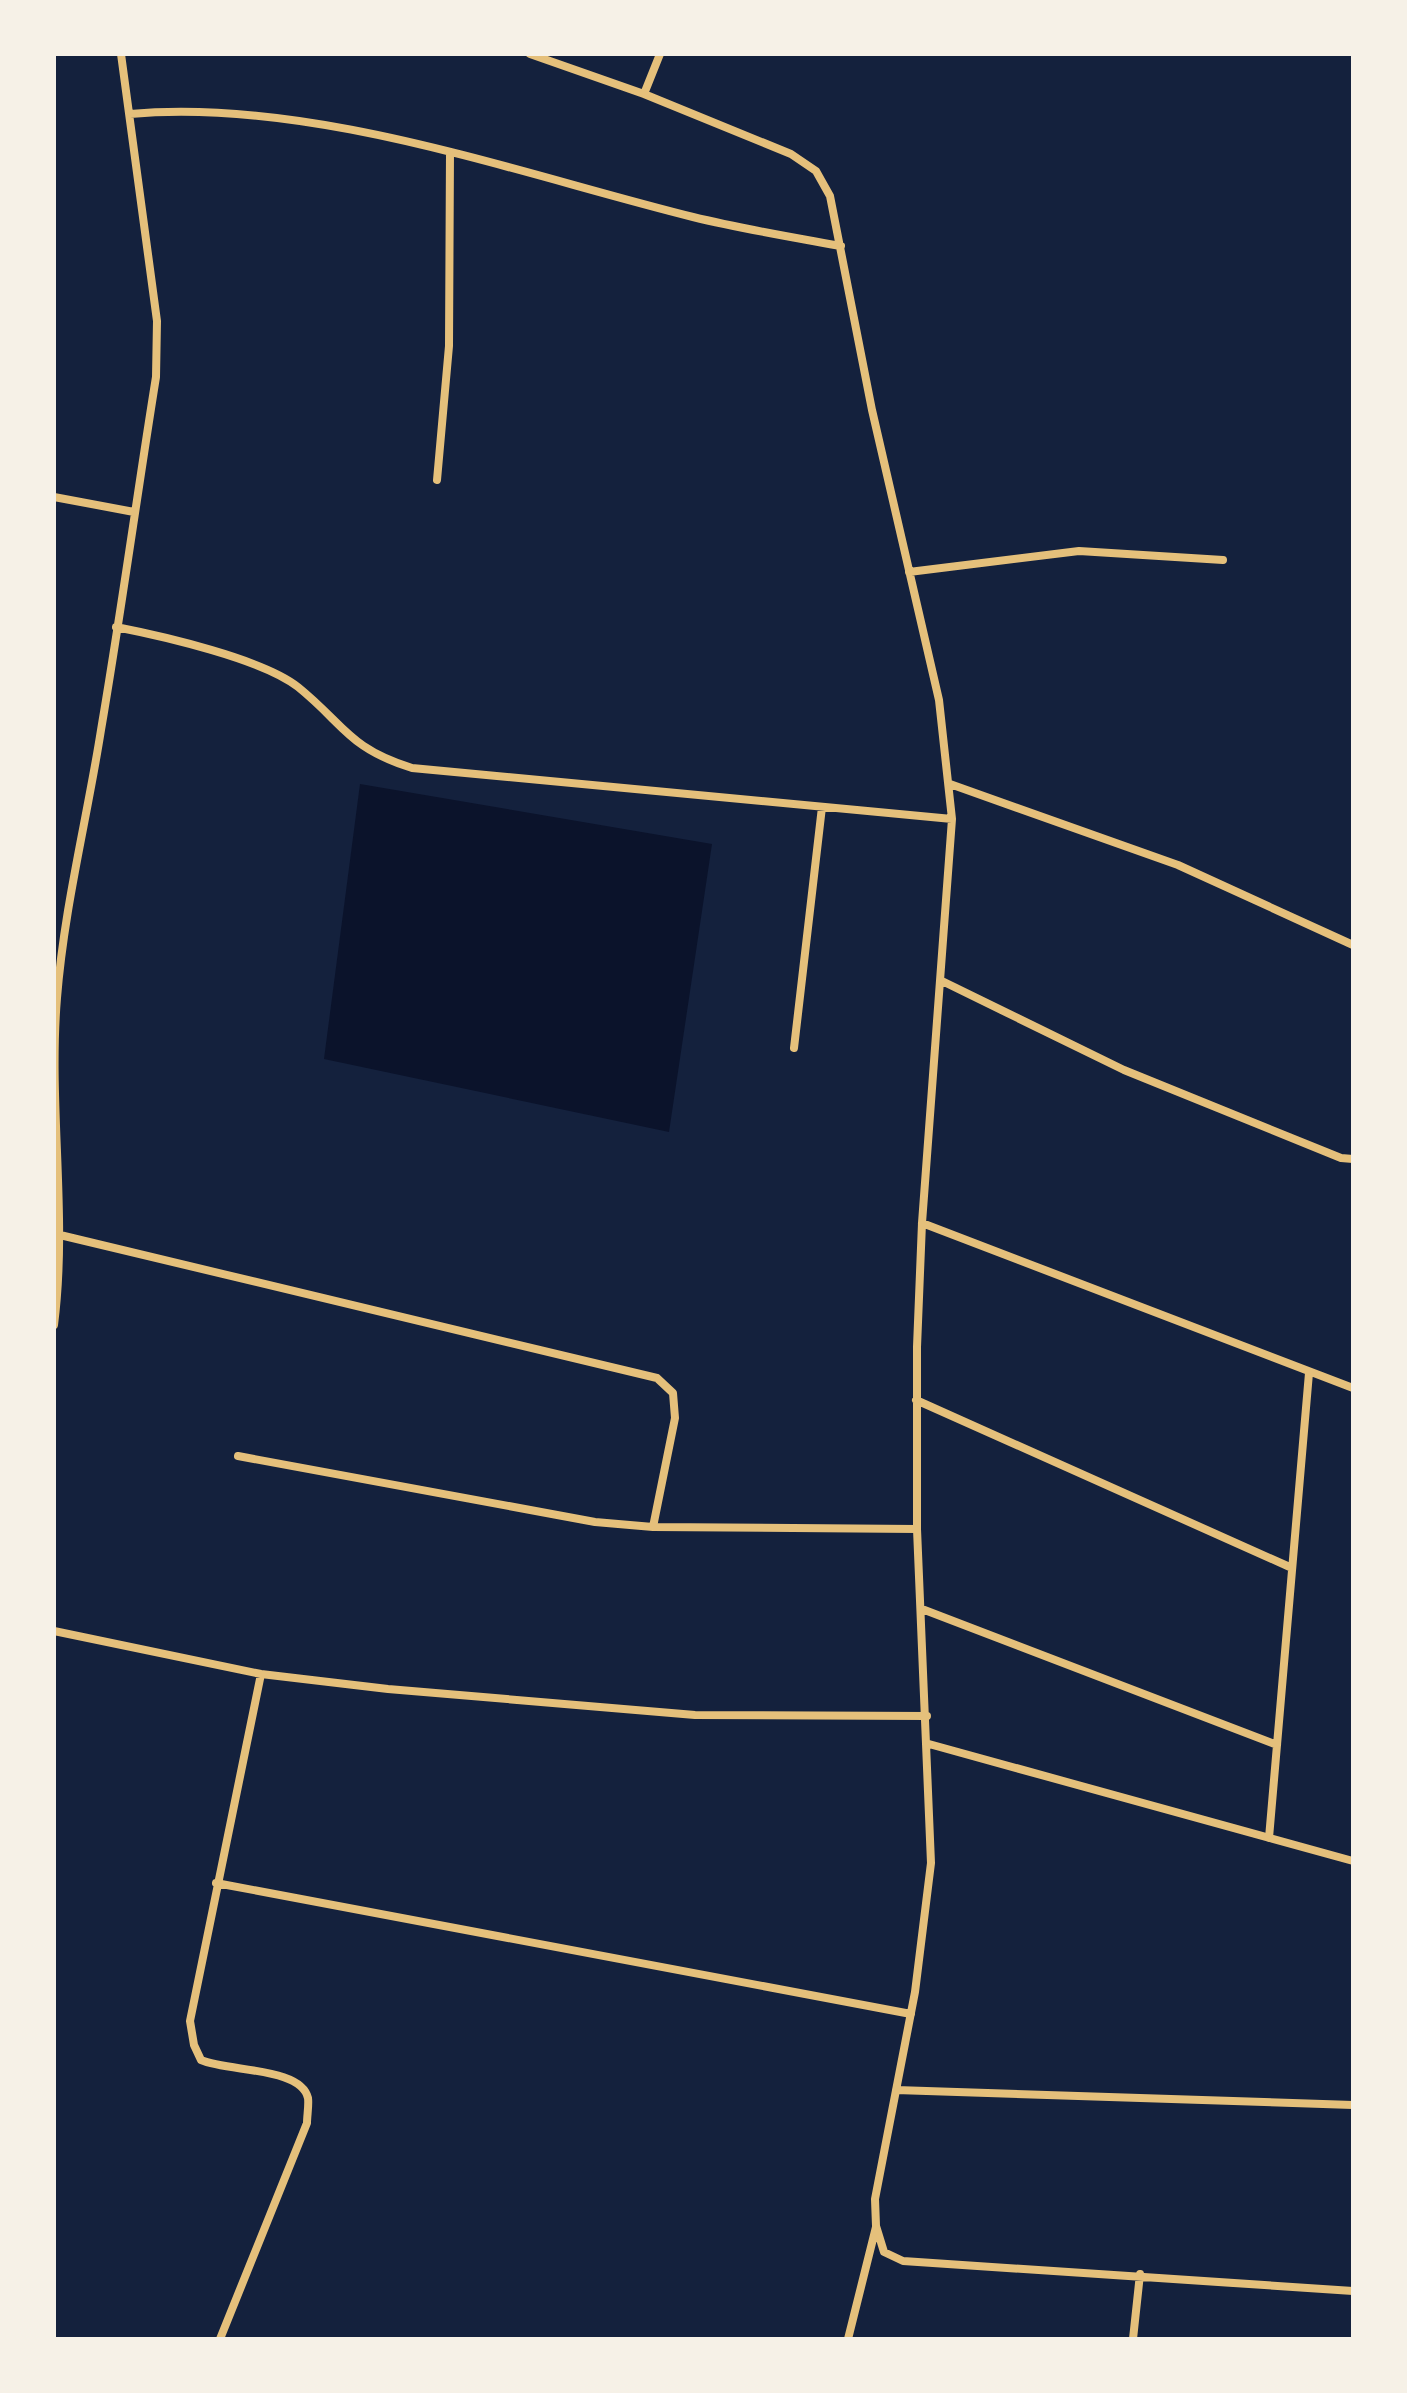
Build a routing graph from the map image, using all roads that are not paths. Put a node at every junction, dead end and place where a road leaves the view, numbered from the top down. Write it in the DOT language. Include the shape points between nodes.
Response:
graph roads {
  1 [pos="121,54"];
  2 [pos="530,54"];
  3 [pos="660,54"];
  4 [pos="644,94"];
  5 [pos="130,114"];
  6 [pos="450,152"];
  7 [pos="841,246"];
  8 [pos="437,480"];
  9 [pos="54,497"];
  10 [pos="134,512"];
  11 [pos="1223,560"];
  12 [pos="909,572"];
  13 [pos="116,627"];
  14 [pos="950,784"];
  15 [pos="822,807"];
  16 [pos="952,819"];
  17 [pos="1353,945"];
  18 [pos="942,981"];
  19 [pos="794,1048"];
  20 [pos="1353,1159"];
  21 [pos="922,1223"];
  22 [pos="60,1235"];
  23 [pos="54,1325"];
  24 [pos="1309,1373"];
  25 [pos="1353,1388"];
  26 [pos="916,1400"];
  27 [pos="238,1456"];
  28 [pos="653,1527"];
  29 [pos="917,1529"];
  30 [pos="1292,1568"];
  31 [pos="922,1609"];
  32 [pos="54,1631"];
  33 [pos="261,1674"];
  34 [pos="927,1716"];
  35 [pos="929,1744"];
  36 [pos="1277,1745"];
  37 [pos="1269,1838"];
  38 [pos="1353,1861"];
  39 [pos="216,1883"];
  40 [pos="911,2014"];
  41 [pos="896,2090"];
  42 [pos="1353,2105"];
  43 [pos="876,2226"];
  44 [pos="1140,2274"];
  45 [pos="1353,2291"];
  46 [pos="220,2339"];
  47 [pos="848,2339"];
  48 [pos="1133,2339"];
  1 -- 5 [label="street"];
  2 -- 4 [label="street"];
  3 -- 4 [label="street"];
  4 -- 7 [label="street" via="791,154 816,171 830,196"];
  5 -- 6 [label="street" via="218,112"];
  5 -- 10 [label="street" via="157,321 156,377"];
  6 -- 7 [label="street" via="692,217"];
  6 -- 8 [label="street" via="449,346"];
  7 -- 12 [label="street"];
  9 -- 10 [label="street"];
  10 -- 13 [label="street"];
  11 -- 12 [label="street" via="1079,551"];
  12 -- 14 [label="street" via="939,700"];
  13 -- 15 [label="street" via="262,668 297,686 353,742 412,768"];
  13 -- 22 [label="street" via="57,999"];
  14 -- 16 [label="street"];
  14 -- 17 [label="street" via="1178,865"];
  15 -- 16 [label="street"];
  15 -- 19 [label="street"];
  16 -- 18 [label="street"];
  18 -- 20 [label="street" via="1124,1070"];
  18 -- 21 [label="street"];
  21 -- 24 [label="street"];
  21 -- 26 [label="street"];
  22 -- 23 [label="street"];
  22 -- 28 [label="street" via="657,1378 673,1393 675,1418"];
  24 -- 25 [label="street"];
  24 -- 30 [label="street"];
  26 -- 29 [label="street"];
  26 -- 30 [label="street"];
  27 -- 28 [label="street" via="533,1513"];
  28 -- 29 [label="street"];
  29 -- 31 [label="street"];
  30 -- 36 [label="street"];
  31 -- 34 [label="street"];
  31 -- 36 [label="street"];
  32 -- 33 [label="street"];
  33 -- 34 [label="street" via="628,1712"];
  33 -- 39 [label="street"];
  34 -- 35 [label="street"];
  35 -- 37 [label="street"];
  35 -- 40 [label="street" via="931,1863"];
  36 -- 37 [label="street"];
  37 -- 38 [label="street"];
  39 -- 40 [label="street"];
  39 -- 46 [label="street" via="192,1999 194,2045 201,2060 220,2069 277,2074 296,2080 308,2096 307,2123"];
  40 -- 41 [label="street"];
  41 -- 42 [label="street"];
  41 -- 43 [label="street" via="875,2199"];
  43 -- 44 [label="street" via="884,2252 903,2261"];
  43 -- 47 [label="street"];
  44 -- 45 [label="street"];
  44 -- 48 [label="street"];
}
